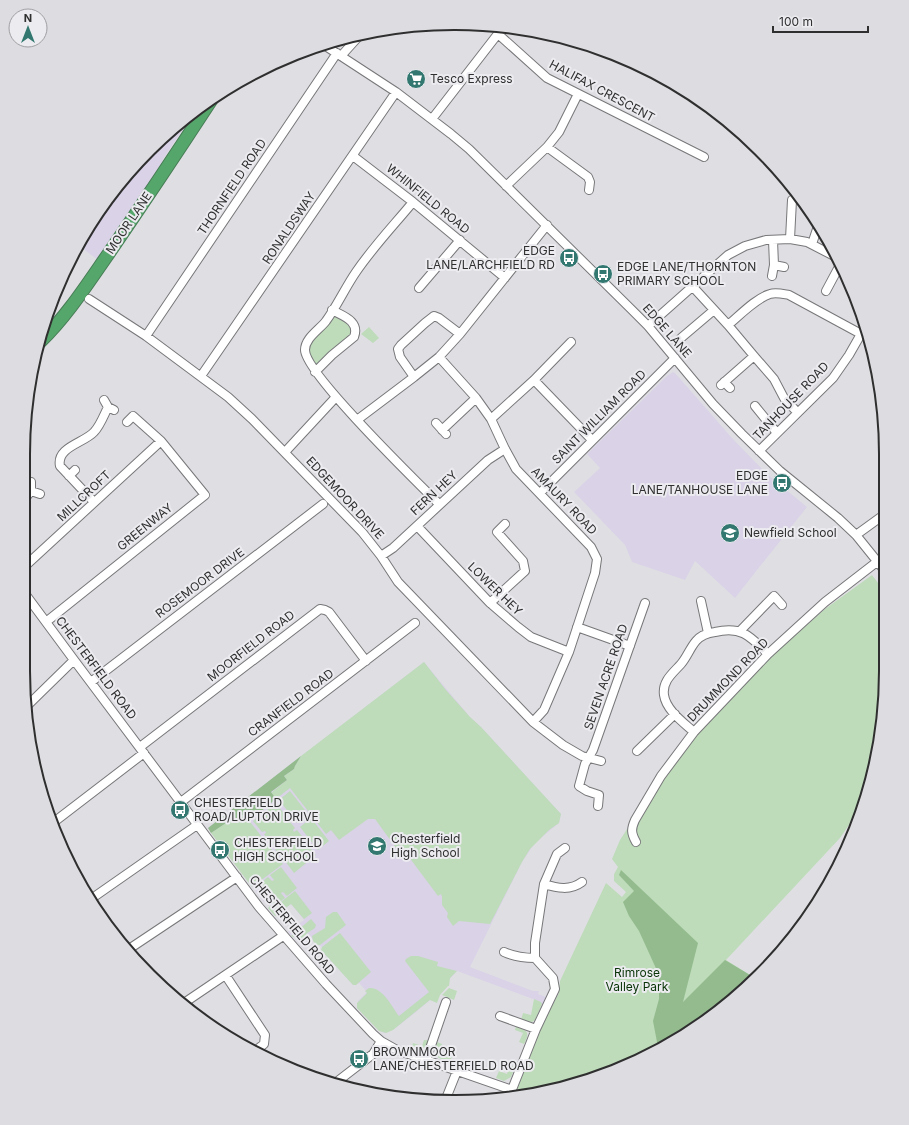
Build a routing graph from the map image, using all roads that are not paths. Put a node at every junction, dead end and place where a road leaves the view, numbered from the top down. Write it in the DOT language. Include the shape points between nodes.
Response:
graph roads {
  1 [pos="498,34"];
  2 [pos="352,43"];
  3 [pos="330,49"];
  4 [pos="339,54"];
  5 [pos="396,92"];
  6 [pos="578,94"];
  7 [pos="202,114"];
  8 [pos="432,119"];
  9 [pos="547,147"];
  10 [pos="353,156"];
  11 [pos="704,157"];
  12 [pos="506,186"];
  13 [pos="589,190"];
  14 [pos="792,200"];
  15 [pos="413,202"];
  16 [pos="547,225"];
  17 [pos="816,233"];
  18 [pos="790,239"];
  19 [pos="460,240"];
  20 [pos="772,240"];
  21 [pos="812,244"];
  22 [pos="827,252"];
  23 [pos="774,265"];
  24 [pos="784,267"];
  25 [pos="837,271"];
  26 [pos="772,276"];
  27 [pos="505,278"];
  28 [pos="693,287"];
  29 [pos="419,288"];
  30 [pos="826,291"];
  31 [pos="89,299"];
  32 [pos="332,310"];
  33 [pos="714,310"];
  34 [pos="728,325"];
  35 [pos="648,326"];
  36 [pos="860,329"];
  37 [pos="48,334"];
  38 [pos="460,334"];
  39 [pos="146,336"];
  40 [pos="685,337"];
  41 [pos="571,342"];
  42 [pos="440,356"];
  43 [pos="754,356"];
  44 [pos="675,358"];
  45 [pos="315,372"];
  46 [pos="201,376"];
  47 [pos="414,377"];
  48 [pos="534,380"];
  49 [pos="730,388"];
  50 [pos="336,397"];
  51 [pos="476,398"];
  52 [pos="109,406"];
  53 [pos="755,406"];
  54 [pos="798,412"];
  55 [pos="491,419"];
  56 [pos="357,420"];
  57 [pos="127,422"];
  58 [pos="436,423"];
  59 [pos="777,433"];
  60 [pos="592,440"];
  61 [pos="161,441"];
  62 [pos="505,449"];
  63 [pos="759,451"];
  64 [pos="285,452"];
  65 [pos="75,470"];
  66 [pos="69,476"];
  67 [pos="30,488"];
  68 [pos="540,493"];
  69 [pos="40,494"];
  70 [pos="94,502"];
  71 [pos="323,504"];
  72 [pos="439,504"];
  73 [pos="879,519"];
  74 [pos="505,524"];
  75 [pos="417,526"];
  76 [pos="856,536"];
  77 [pos="381,556"];
  78 [pos="30,561"];
  79 [pos="878,561"];
  80 [pos="30,600"];
  81 [pos="701,602"];
  82 [pos="490,603"];
  83 [pos="645,603"];
  84 [pos="782,605"];
  85 [pos="46,622"];
  86 [pos="415,623"];
  87 [pos="577,627"];
  88 [pos="740,631"];
  89 [pos="708,633"];
  90 [pos="630,646"];
  91 [pos="568,652"];
  92 [pos="768,654"];
  93 [pos="74,660"];
  94 [pos="366,661"];
  95 [pos="91,682"];
  96 [pos="31,702"];
  97 [pos="675,714"];
  98 [pos="533,722"];
  99 [pos="694,732"];
  100 [pos="142,750"];
  101 [pos="638,751"];
  102 [pos="588,758"];
  103 [pos="601,762"];
  104 [pos="181,802"];
  105 [pos="598,806"];
  106 [pos="57,819"];
  107 [pos="197,825"];
  108 [pos="636,842"];
  109 [pos="565,848"];
  110 [pos="237,877"];
  111 [pos="582,882"];
  112 [pos="544,884"];
  113 [pos="95,896"];
  114 [pos="283,936"];
  115 [pos="133,947"];
  116 [pos="504,952"];
  117 [pos="535,958"];
  118 [pos="226,976"];
  119 [pos="187,1000"];
  120 [pos="446,1002"];
  121 [pos="500,1016"];
  122 [pos="536,1029"];
  123 [pos="381,1041"];
  124 [pos="260,1047"];
  125 [pos="426,1060"];
  126 [pos="457,1071"];
  127 [pos="340,1079"];
  128 [pos="506,1091"];
  129 [pos="511,1091"];
  130 [pos="447,1095"];
  1 -- 6 [label="street, HALIFAX CRESCENT" via="547,78"];
  1 -- 8 [label="street"];
  2 -- 4 [label="street, THORNFIELD ROAD"];
  3 -- 4 [label="street, EDGE LANE"];
  4 -- 5 [label="street, EDGE LANE"];
  4 -- 39 [label="street, THORNFIELD ROAD"];
  5 -- 8 [label="street, EDGE LANE"];
  5 -- 10 [label="street, RONALDSWAY"];
  6 -- 9 [label="street" via="559,132"];
  6 -- 11 [label="street, HALIFAX CRESCENT"];
  7 -- 37 [label="highway, MOOR LANE" via="81,293"];
  8 -- 12 [label="street, EDGE LANE" via="469,149"];
  9 -- 12 [label="street"];
  9 -- 13 [label="street" via="593,177"];
  10 -- 15 [label="street, WHINFIELD ROAD"];
  10 -- 46 [label="street, RONALDSWAY"];
  12 -- 16 [label="street, EDGE LANE"];
  14 -- 18 [label="street"];
  15 -- 19 [label="street, WHINFIELD ROAD"];
  15 -- 32 [label="street" via="359,268"];
  16 -- 27 [label="street"];
  16 -- 35 [label="street, EDGE LANE"];
  17 -- 21 [label="street"];
  18 -- 20 [label="street"];
  18 -- 21 [label="street"];
  19 -- 27 [label="street, WHINFIELD ROAD"];
  19 -- 29 [label="street"];
  20 -- 23 [label="street"];
  20 -- 28 [label="street" via="745,246 728,255"];
  21 -- 22 [label="street"];
  23 -- 24 [label="street"];
  23 -- 26 [label="street"];
  25 -- 30 [label="street"];
  27 -- 38 [label="street"];
  28 -- 33 [label="street"];
  28 -- 35 [label="street"];
  31 -- 39 [label="street, EDGEMOOR DRIVE"];
  32 -- 45 [label="street" via="305,346 306,357"];
  32 -- 45 [label="street" via="352,321 355,334"];
  33 -- 34 [label="street"];
  33 -- 40 [label="street"];
  34 -- 36 [label="street" via="760,300 770,294 779,293"];
  34 -- 43 [label="street"];
  35 -- 44 [label="street, EDGE LANE"];
  36 -- 54 [label="street, TANHOUSE ROAD" via="849,355 833,378"];
  38 -- 42 [label="street"];
  38 -- 47 [label="street" via="434,316 420,327 398,349 400,358"];
  39 -- 46 [label="street, EDGEMOOR DRIVE"];
  41 -- 48 [label="street"];
  42 -- 47 [label="street"];
  42 -- 51 [label="street, AMAURY ROAD"];
  43 -- 49 [label="street" via="723,384"];
  43 -- 54 [label="street" via="774,379 784,398"];
  44 -- 60 [label="street, SAINT WILLIAM ROAD"];
  44 -- 63 [label="street, EDGE LANE" via="713,404"];
  45 -- 50 [label="street"];
  46 -- 64 [label="street, EDGEMOOR DRIVE" via="228,397"];
  47 -- 56 [label="street"];
  48 -- 55 [label="street"];
  48 -- 60 [label="street"];
  50 -- 56 [label="street"];
  50 -- 64 [label="street"];
  51 -- 55 [label="street, AMAURY ROAD"];
  51 -- 58 [label="street" via="444,432"];
  52 -- 66 [label="street" via="93,433 73,445 61,457 60,466"];
  53 -- 59 [label="street"];
  54 -- 59 [label="street, TANHOUSE ROAD"];
  55 -- 62 [label="street, AMAURY ROAD"];
  56 -- 72 [label="street"];
  57 -- 61 [label="street" via="133,416"];
  59 -- 63 [label="street, TANHOUSE ROAD"];
  60 -- 68 [label="street, SAINT WILLIAM ROAD"];
  61 -- 70 [label="street, MILLCROFT"];
  61 -- 85 [label="street, GREENWAY" via="205,495"];
  62 -- 68 [label="street, AMAURY ROAD" via="516,469"];
  62 -- 72 [label="street, FERN HEY" via="488,460"];
  63 -- 76 [label="street, EDGE LANE"];
  64 -- 77 [label="street, EDGEMOOR DRIVE" via="362,532"];
  65 -- 66 [label="street"];
  66 -- 70 [label="street"];
  67 -- 69 [label="street" via="31,486"];
  68 -- 87 [label="street, AMAURY ROAD" via="591,547 597,559 596,573"];
  70 -- 78 [label="street, MILLCROFT"];
  71 -- 95 [label="street, ROSEMOOR DRIVE"];
  72 -- 75 [label="street, FERN HEY"];
  73 -- 76 [label="street"];
  74 -- 82 [label="street" via="497,532 524,561 525,571"];
  75 -- 77 [label="street, FERN HEY"];
  75 -- 82 [label="street, LOWER HEY"];
  76 -- 79 [label="street, EDGE LANE"];
  77 -- 98 [label="street, EDGEMOOR DRIVE" via="398,582"];
  79 -- 92 [label="street, DRUMMOND ROAD" via="825,602"];
  80 -- 85 [label="street, CHESTERFIELD ROAD"];
  81 -- 89 [label="street"];
  82 -- 91 [label="street, LOWER HEY" via="531,637"];
  83 -- 90 [label="street, SEVEN ACRE ROAD"];
  84 -- 88 [label="street" via="774,596"];
  85 -- 93 [label="street, CHESTERFIELD ROAD"];
  86 -- 94 [label="street, CRANFIELD ROAD"];
  87 -- 90 [label="street"];
  87 -- 91 [label="street, AMAURY ROAD"];
  88 -- 89 [label="street"];
  88 -- 92 [label="street"];
  89 -- 97 [label="street" via="698,639 666,681 665,701"];
  90 -- 102 [label="street, SEVEN ACRE ROAD"];
  91 -- 98 [label="street, AMAURY ROAD" via="544,710"];
  92 -- 99 [label="street, DRUMMOND ROAD"];
  93 -- 95 [label="street, CHESTERFIELD ROAD"];
  93 -- 96 [label="street"];
  94 -- 100 [label="street, MOORFIELD ROAD" via="329,612 320,609"];
  94 -- 104 [label="street, CRANFIELD ROAD"];
  95 -- 100 [label="street, CHESTERFIELD ROAD"];
  97 -- 99 [label="street"];
  97 -- 101 [label="street"];
  98 -- 102 [label="street, EDGEMOOR DRIVE" via="563,745"];
  99 -- 108 [label="street, DRUMMOND ROAD" via="661,776 631,827"];
  100 -- 104 [label="street, CHESTERFIELD ROAD"];
  100 -- 106 [label="street"];
  102 -- 103 [label="street, EDGEMOOR DRIVE"];
  102 -- 105 [label="street, SEVEN ACRE ROAD" via="579,786 599,795"];
  104 -- 107 [label="street, CHESTERFIELD ROAD"];
  107 -- 110 [label="street, CHESTERFIELD ROAD"];
  107 -- 113 [label="street"];
  109 -- 112 [label="street" via="557,854"];
  110 -- 114 [label="street, CHESTERFIELD ROAD"];
  110 -- 115 [label="street"];
  111 -- 112 [label="street" via="576,887 567,888"];
  112 -- 117 [label="street"];
  114 -- 118 [label="street"];
  114 -- 123 [label="street, CHESTERFIELD ROAD"];
  116 -- 117 [label="street" via="513,956"];
  117 -- 122 [label="street" via="553,978 555,986"];
  118 -- 119 [label="street"];
  118 -- 124 [label="street" via="265,1035 264,1044"];
  120 -- 125 [label="street"];
  121 -- 122 [label="street"];
  122 -- 129 [label="street"];
  123 -- 125 [label="street, CHESTERFIELD ROAD" via="397,1050"];
  123 -- 127 [label="street" via="373,1054"];
  125 -- 126 [label="street, CHESTERFIELD ROAD"];
  126 -- 128 [label="street, CHESTERFIELD ROAD"];
  126 -- 130 [label="street"];
}
